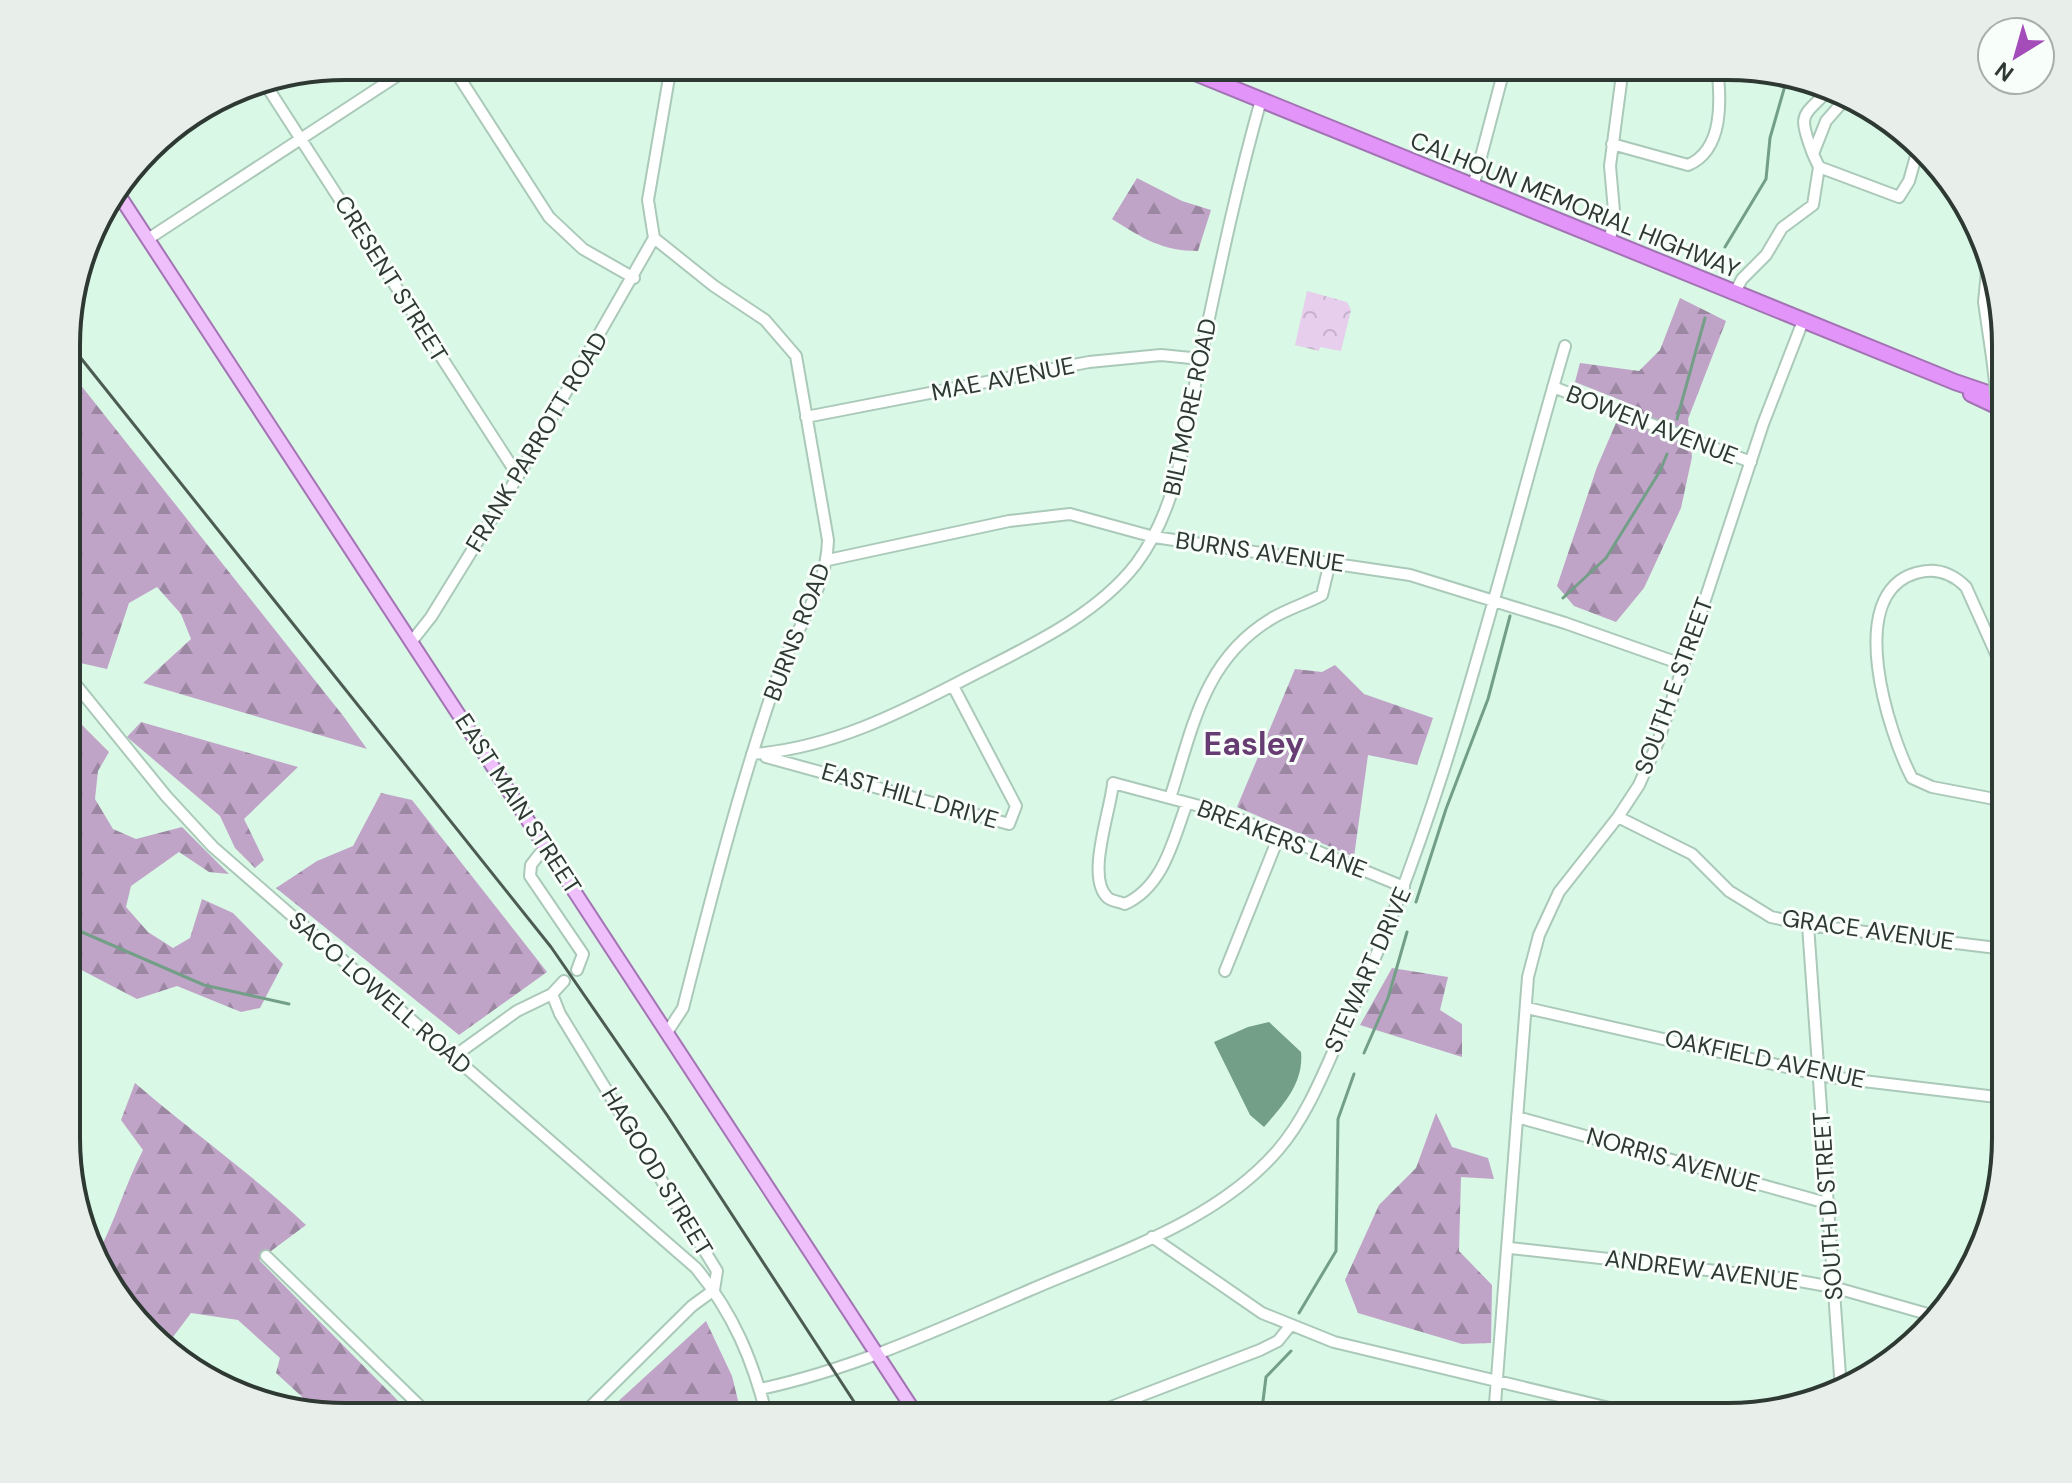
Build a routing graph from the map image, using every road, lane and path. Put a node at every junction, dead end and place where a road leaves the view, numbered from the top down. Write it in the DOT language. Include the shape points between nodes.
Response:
graph roads {
  1 [pos="389,81"];
  2 [pos="462,81"];
  3 [pos="668,81"];
  4 [pos="1215,81"];
  5 [pos="1501,81"];
  6 [pos="1621,81"];
  7 [pos="1717,81"];
  8 [pos="270,91"];
  9 [pos="1819,97"];
  10 [pos="1261,100"];
  11 [pos="1840,105"];
  12 [pos="300,138"];
  13 [pos="1612,144"];
  14 [pos="1813,154"];
  15 [pos="1916,158"];
  16 [pos="1819,167"];
  17 [pos="1473,187"];
  18 [pos="123,201"];
  19 [pos="654,238"];
  20 [pos="148,239"];
  21 [pos="1610,241"];
  22 [pos="634,278"];
  23 [pos="1985,288"];
  24 [pos="1734,294"];
  25 [pos="1988,299"];
  26 [pos="1984,302"];
  27 [pos="1803,321"];
  28 [pos="1565,346"];
  29 [pos="1991,350"];
  30 [pos="1201,359"];
  31 [pos="1955,382"];
  32 [pos="1553,387"];
  33 [pos="1991,394"];
  34 [pos="1991,404"];
  35 [pos="806,417"];
  36 [pos="1751,462"];
  37 [pos="518,476"];
  38 [pos="1154,537"];
  39 [pos="828,560"];
  40 [pos="1330,562"];
  41 [pos="1491,599"];
  42 [pos="412,641"];
  43 [pos="1991,642"];
  44 [pos="1684,665"];
  45 [pos="953,686"];
  46 [pos="80,690"];
  47 [pos="752,754"];
  48 [pos="1170,798"];
  49 [pos="1991,798"];
  50 [pos="1187,803"];
  51 [pos="1618,817"];
  52 [pos="1279,836"];
  53 [pos="545,847"];
  54 [pos="1404,887"];
  55 [pos="1808,925"];
  56 [pos="1991,947"];
  57 [pos="577,970"];
  58 [pos="1225,971"];
  59 [pos="564,981"];
  60 [pos="552,994"];
  61 [pos="1527,1008"];
  62 [pos="668,1031"];
  63 [pos="453,1057"];
  64 [pos="1819,1075"];
  65 [pos="1991,1096"];
  66 [pos="1517,1117"];
  67 [pos="1830,1204"];
  68 [pos="1152,1237"];
  69 [pos="1510,1248"];
  70 [pos="266,1256"];
  71 [pos="1833,1287"];
  72 [pos="714,1290"];
  73 [pos="1925,1313"];
  74 [pos="1290,1326"];
  75 [pos="877,1353"];
  76 [pos="1840,1378"];
  77 [pos="1498,1381"];
  78 [pos="760,1389"];
  79 [pos="416,1402"];
  80 [pos="595,1402"];
  81 [pos="763,1402"];
  82 [pos="909,1402"];
  83 [pos="1123,1403"];
  84 [pos="1496,1403"];
  85 [pos="1589,1403"];
  1 -- 12 [label="street"];
  2 -- 22 [label="street" via="549,217 583,249"];
  3 -- 19 [label="street" via="648,200"];
  4 -- 10 [label="highway, CALHOUN MEMORIAL HIGHWAY"];
  5 -- 17 [label="street"];
  6 -- 13 [label="street"];
  7 -- 13 [label="street" via="1713,140 1705,155 1688,165"];
  8 -- 12 [label="street, CRESENT STREET"];
  9 -- 14 [label="street" via="1805,116"];
  10 -- 17 [label="highway, CALHOUN MEMORIAL HIGHWAY"];
  10 -- 30 [label="street, BILTMORE ROAD" via="1230,209"];
  11 -- 14 [label="street" via="1826,121"];
  12 -- 20 [label="street"];
  12 -- 37 [label="street, CRESENT STREET"];
  13 -- 21 [label="street"];
  14 -- 16 [label="street"];
  15 -- 16 [label="street" via="1899,197"];
  16 -- 24 [label="street" via="1813,205 1782,228"];
  17 -- 21 [label="highway, CALHOUN MEMORIAL HIGHWAY"];
  18 -- 20 [label="main road, EAST MAIN STREET"];
  19 -- 22 [label="street, FRANK PARROTT ROAD"];
  19 -- 35 [label="street, BURNS ROAD" via="787,342 796,356"];
  20 -- 42 [label="main road, EAST MAIN STREET"];
  21 -- 24 [label="highway, CALHOUN MEMORIAL HIGHWAY"];
  22 -- 37 [label="street, FRANK PARROTT ROAD"];
  23 -- 26 [label="street"];
  24 -- 27 [label="highway, CALHOUN MEMORIAL HIGHWAY"];
  25 -- 26 [label="street"];
  26 -- 29 [label="street, bridge"];
  27 -- 31 [label="highway, CALHOUN MEMORIAL HIGHWAY"];
  27 -- 36 [label="street, SOUTH E STREET"];
  28 -- 32 [label="street, STEWART DRIVE"];
  30 -- 35 [label="street, MAE AVENUE" via="1161,355 1089,362"];
  30 -- 38 [label="street, BILTMORE ROAD" via="1179,470"];
  31 -- 33 [label="highway, CALHOUN MEMORIAL HIGHWAY"];
  31 -- 34 [label="highway, CALHOUN MEMORIAL HIGHWAY"];
  32 -- 36 [label="street, BOWEN AVENUE"];
  32 -- 41 [label="street, STEWART DRIVE"];
  35 -- 39 [label="street, BURNS ROAD"];
  36 -- 44 [label="street, SOUTH E STREET"];
  37 -- 42 [label="street, FRANK PARROTT ROAD"];
  38 -- 39 [label="street, BURNS AVENUE" via="1057,514"];
  38 -- 40 [label="street, BURNS AVENUE"];
  38 -- 45 [label="street, BILTMORE ROAD" via="1134,566 1082,613"];
  39 -- 47 [label="street, BURNS ROAD" via="781,667"];
  40 -- 41 [label="street, BURNS AVENUE" via="1410,575"];
  40 -- 48 [label="street" via="1322,595 1269,620 1222,660 1202,701"];
  41 -- 44 [label="street, BURNS AVENUE"];
  41 -- 54 [label="street, STEWART DRIVE"];
  42 -- 53 [label="main road, EAST MAIN STREET"];
  43 -- 49 [label="street" via="1972,598 1955,576 1927,570 1893,587 1878,621 1879,672 1892,729 1912,778"];
  44 -- 51 [label="street, SOUTH E STREET" via="1658,742"];
  45 -- 47 [label="street, BILTMORE ROAD" via="849,734"];
  45 -- 47 [label="street, EAST HILL DRIVE" via="1016,806 1009,824"];
  46 -- 63 [label="street, SACO LOWELL ROAD" via="213,847"];
  47 -- 62 [label="street, BURNS ROAD" via="683,1008"];
  48 -- 50 [label="street, BREAKERS LANE"];
  48 -- 50 [label="street, BREAKERS LANE" via="1113,783 1097,869 1109,899 1125,904 1143,896 1157,878"];
  50 -- 52 [label="street, BREAKERS LANE"];
  51 -- 55 [label="street, GRACE AVENUE" via="1692,854 1749,906 1784,922"];
  51 -- 61 [label="street, SOUTH E STREET" via="1548,914 1528,977"];
  52 -- 54 [label="street, BREAKERS LANE"];
  52 -- 58 [label="street"];
  53 -- 57 [label="street" via="531,865 530,876 583,954"];
  53 -- 62 [label="main road, EAST MAIN STREET"];
  54 -- 68 [label="street, STEWART DRIVE" via="1371,971 1289,1136 1266,1163 1217,1203"];
  55 -- 56 [label="street, GRACE AVENUE"];
  55 -- 64 [label="street, SOUTH D STREET"];
  59 -- 60 [label="street"];
  60 -- 63 [label="street" via="517,1011"];
  60 -- 72 [label="street, HAGOOD STREET" via="717,1271"];
  61 -- 64 [label="street, OAKFIELD AVENUE"];
  61 -- 66 [label="street, SOUTH E STREET"];
  62 -- 75 [label="main road, EAST MAIN STREET"];
  63 -- 72 [label="street, SACO LOWELL ROAD" via="677,1249"];
  64 -- 65 [label="street, OAKFIELD AVENUE"];
  64 -- 67 [label="street, SOUTH D STREET"];
  66 -- 67 [label="street, NORRIS AVENUE"];
  66 -- 69 [label="street, SOUTH E STREET"];
  67 -- 71 [label="street, SOUTH D STREET"];
  68 -- 74 [label="street" via="1238,1298"];
  68 -- 75 [label="street, STEWART DRIVE"];
  69 -- 71 [label="street, ANDREW AVENUE"];
  69 -- 77 [label="street, SOUTH E STREET"];
  70 -- 79 [label="street"];
  71 -- 73 [label="street, ANDREW AVENUE"];
  71 -- 76 [label="street, SOUTH D STREET"];
  72 -- 78 [label="street, HAGOOD STREET" via="745,1344"];
  72 -- 80 [label="street"];
  74 -- 77 [label="street" via="1334,1342"];
  74 -- 83 [label="street" via="1278,1341 1260,1350"];
  75 -- 78 [label="street, STEWART DRIVE" via="828,1373"];
  75 -- 82 [label="main road, EAST MAIN STREET"];
  77 -- 84 [label="street, SOUTH E STREET"];
  77 -- 85 [label="street"];
  78 -- 81 [label="street, HAGOOD STREET"];
}
